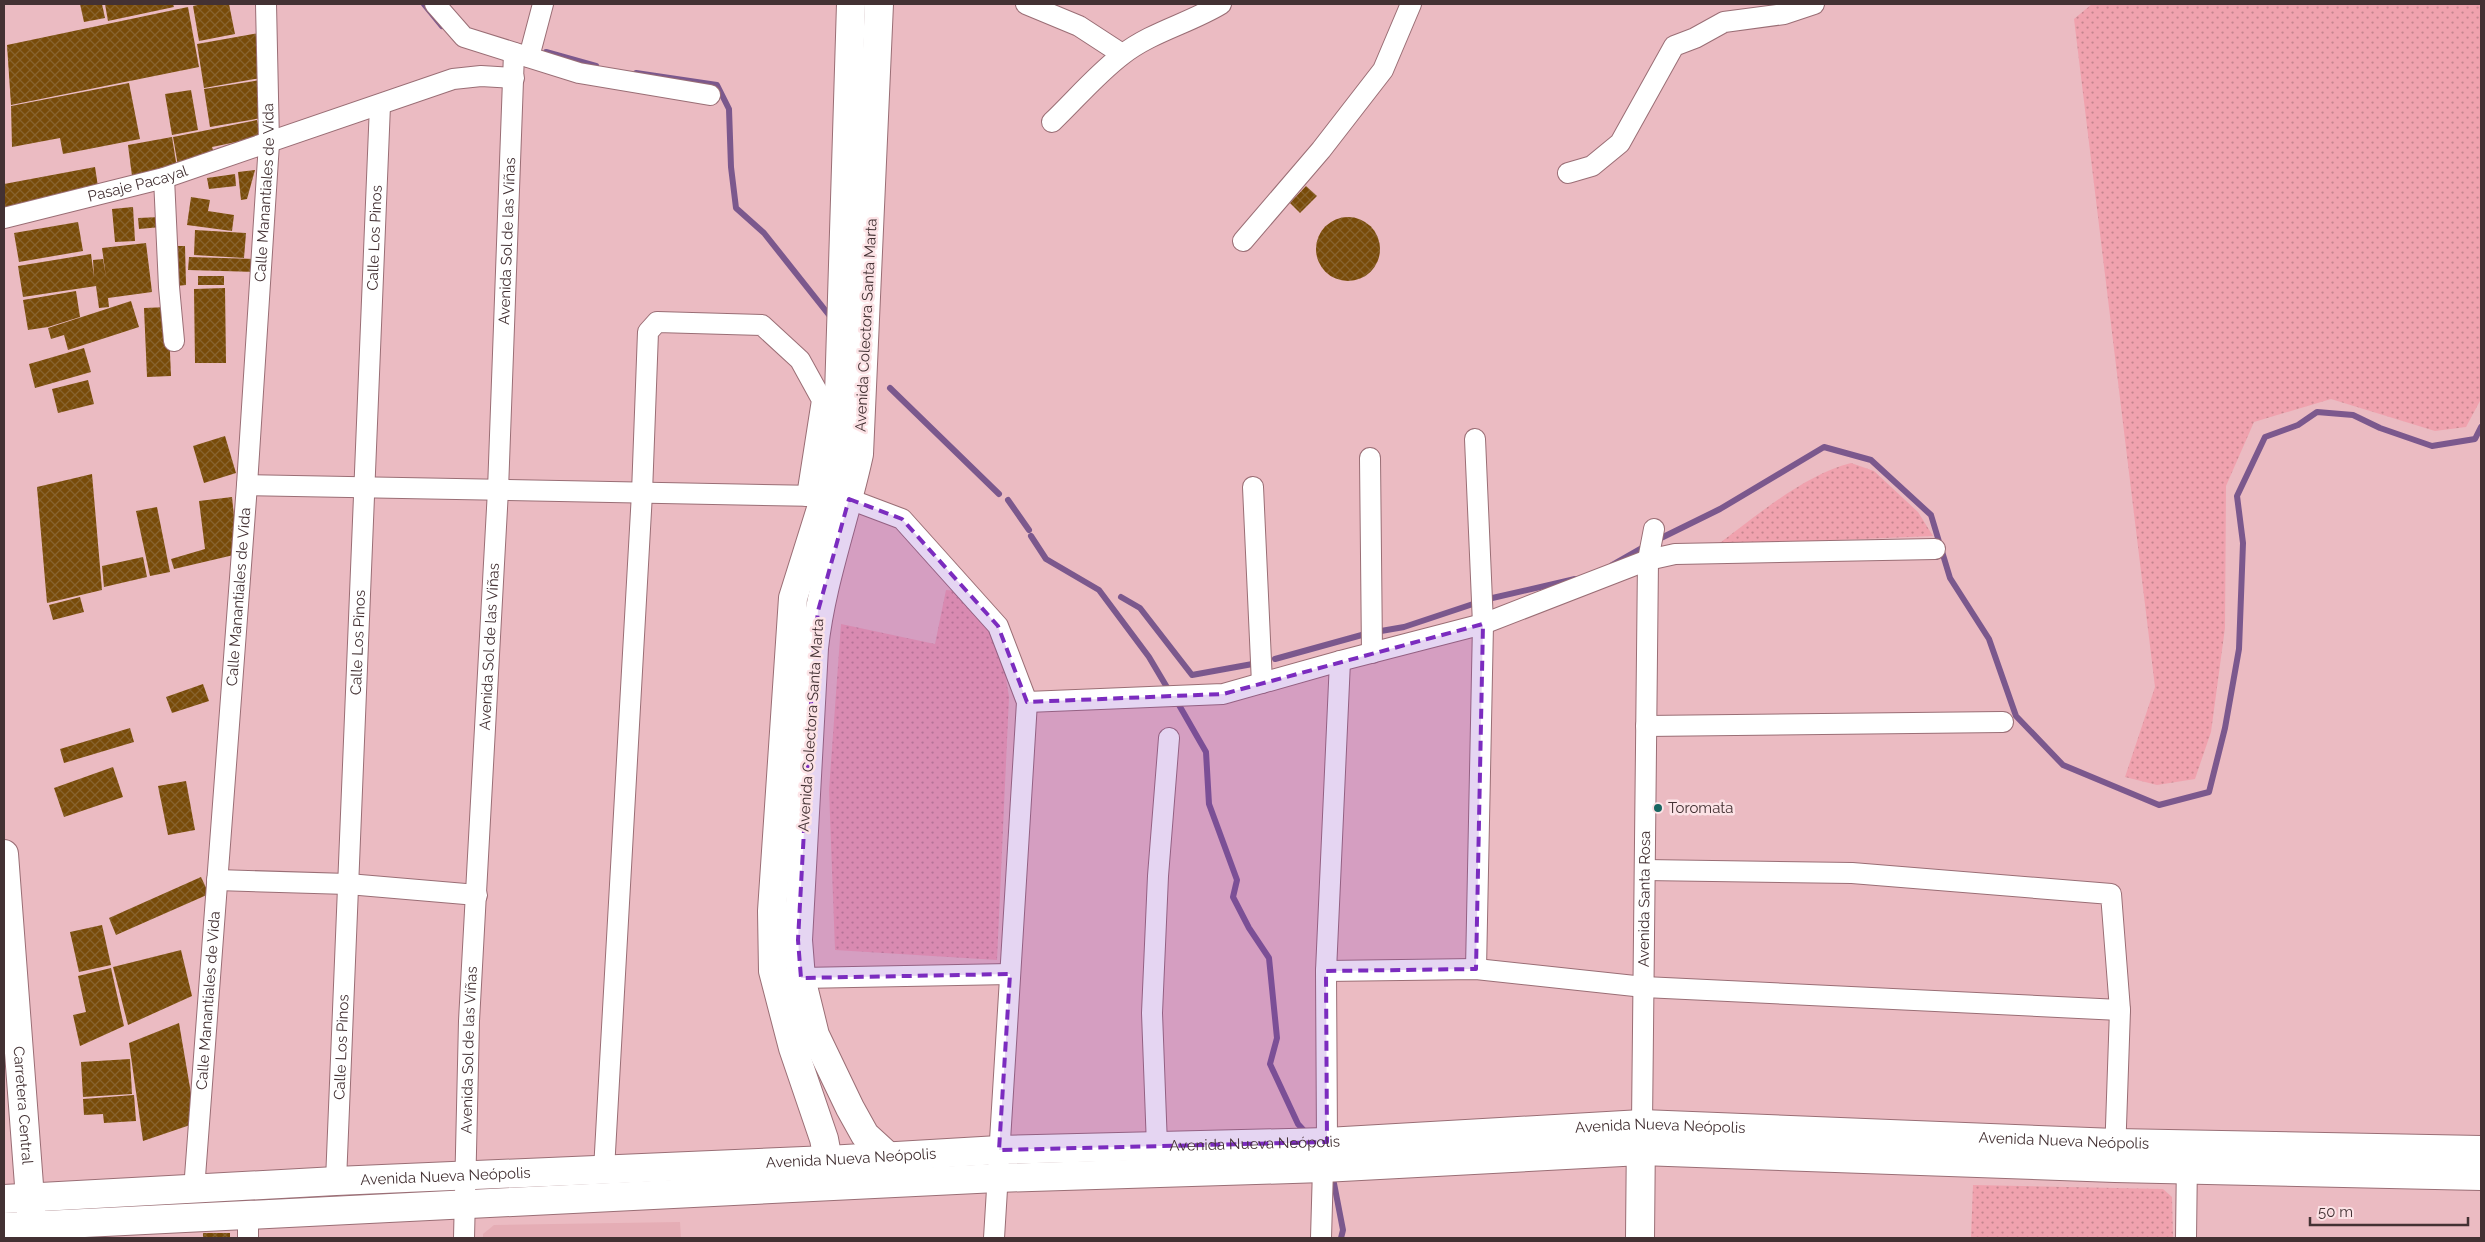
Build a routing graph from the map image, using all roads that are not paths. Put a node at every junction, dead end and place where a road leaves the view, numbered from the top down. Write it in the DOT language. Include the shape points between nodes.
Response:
graph roads {
  1 [pos="266,4"];
  2 [pos="435,4"];
  3 [pos="542,4"];
  4 [pos="851,4"];
  5 [pos="879,4"];
  6 [pos="1026,4"];
  7 [pos="1221,4"];
  8 [pos="1411,4"];
  9 [pos="1814,4"];
  10 [pos="1122,54"];
  11 [pos="521,55"];
  12 [pos="514,78"];
  13 [pos="710,95"];
  14 [pos="380,105"];
  15 [pos="1052,122"];
  16 [pos="270,144"];
  17 [pos="1568,173"];
  18 [pos="164,178"];
  19 [pos="4,218"];
  20 [pos="1243,241"];
  21 [pos="174,341"];
  22 [pos="1475,439"];
  23 [pos="1370,458"];
  24 [pos="247,485"];
  25 [pos="1253,487"];
  26 [pos="364,488"];
  27 [pos="498,490"];
  28 [pos="642,493"];
  29 [pos="827,497"];
  30 [pos="1654,528"];
  31 [pos="1935,549"];
  32 [pos="1648,560"];
  33 [pos="1483,624"];
  34 [pos="1372,653"];
  35 [pos="1340,661"];
  36 [pos="1262,683"];
  37 [pos="1027,702"];
  38 [pos="2003,722"];
  39 [pos="1646,726"];
  40 [pos="1169,738"];
  41 [pos="4,854"];
  42 [pos="1645,870"];
  43 [pos="218,880"];
  44 [pos="348,884"];
  45 [pos="477,895"];
  46 [pos="1476,969"];
  47 [pos="1326,971"];
  48 [pos="1010,974"];
  49 [pos="801,978"];
  50 [pos="1644,987"];
  51 [pos="2120,1010"];
  52 [pos="1642,1124"];
  53 [pos="1327,1142"];
  54 [pos="1157,1146"];
  55 [pos="999,1150"];
  56 [pos="2481,1150"];
  57 [pos="1641,1151"];
  58 [pos="2115,1156"];
  59 [pos="889,1157"];
  60 [pos="2187,1157"];
  61 [pos="2225,1158"];
  62 [pos="828,1160"];
  63 [pos="1323,1168"];
  64 [pos="604,1170"];
  65 [pos="467,1176"];
  66 [pos="2481,1176"];
  67 [pos="998,1178"];
  68 [pos="336,1180"];
  69 [pos="194,1190"];
  70 [pos="17,1198"];
  71 [pos="466,1203"];
  72 [pos="248,1226"];
  73 [pos="4,1227"];
  74 [pos="33,1232"];
  75 [pos="464,1238"];
  76 [pos="994,1238"];
  77 [pos="1321,1238"];
  78 [pos="1640,1238"];
  79 [pos="2186,1238"];
  1 -- 16 [label="street, Calle Manantiales de Vida"];
  2 -- 11 [label="street" via="464,37"];
  3 -- 11 [label="street, Avenida Sol de las Viñas"];
  4 -- 29 [label="main road, Avenida Colectora Santa Marta" via="838,428"];
  5 -- 29 [label="main road, Avenida Colectora Santa Marta" via="859,454"];
  6 -- 10 [label="street" via="1079,26"];
  7 -- 10 [label="street"];
  8 -- 20 [label="street" via="1383,70 1321,150"];
  9 -- 17 [label="street" via="1784,14 1724,22 1674,46 1620,143 1592,166"];
  10 -- 15 [label="street"];
  11 -- 12 [label="street, Avenida Sol de las Viñas"];
  11 -- 13 [label="street" via="579,73"];
  12 -- 14 [label="street, Pasaje Pacayal" via="481,76 454,79"];
  12 -- 27 [label="street, Avenida Sol de las Viñas"];
  14 -- 16 [label="street, Pasaje Pacayal"];
  14 -- 26 [label="street, Calle Los Pinos"];
  16 -- 18 [label="street, Pasaje Pacayal"];
  16 -- 24 [label="street, Calle Manantiales de Vida"];
  18 -- 19 [label="street, Pasaje Pacayal"];
  18 -- 21 [label="street"];
  22 -- 33 [label="street"];
  23 -- 34 [label="street"];
  24 -- 26 [label="street"];
  24 -- 43 [label="street, Calle Manantiales de Vida"];
  25 -- 36 [label="street"];
  26 -- 27 [label="street"];
  26 -- 44 [label="street, Calle Los Pinos"];
  27 -- 28 [label="street"];
  27 -- 45 [label="street, Avenida Sol de las Viñas"];
  28 -- 29 [label="street"];
  28 -- 29 [label="street" via="648,332 657,322 762,325 800,360 822,400"];
  28 -- 64 [label="street"];
  29 -- 37 [label="street" via="902,518 998,626"];
  29 -- 49 [label="main road, Avenida Colectora Santa Marta" via="814,648 798,940"];
  29 -- 62 [label="main road, Avenida Colectora Santa Marta" via="793,598 772,911 773,970"];
  30 -- 32 [label="street, Avenida Santa Rosa"];
  31 -- 32 [label="street" via="1676,554"];
  32 -- 33 [label="street"];
  32 -- 39 [label="street, Avenida Santa Rosa"];
  33 -- 34 [label="street"];
  33 -- 46 [label="street"];
  34 -- 35 [label="street"];
  35 -- 36 [label="street"];
  35 -- 47 [label="street"];
  36 -- 37 [label="street" via="1223,694"];
  37 -- 48 [label="street"];
  38 -- 39 [label="street"];
  39 -- 42 [label="street, Avenida Santa Rosa"];
  40 -- 54 [label="street" via="1152,1013"];
  41 -- 70 [label="main road, Carretera Central"];
  42 -- 50 [label="street, Avenida Santa Rosa"];
  42 -- 51 [label="street" via="1852,873 2111,894"];
  43 -- 44 [label="street"];
  43 -- 69 [label="street, Calle Manantiales de Vida"];
  44 -- 45 [label="street"];
  44 -- 68 [label="street, Calle Los Pinos"];
  45 -- 65 [label="street, Avenida Sol de las Viñas" via="469,1021"];
  46 -- 47 [label="street"];
  46 -- 50 [label="street"];
  47 -- 53 [label="street"];
  48 -- 49 [label="street"];
  48 -- 55 [label="street"];
  49 -- 59 [label="main road, Avenida Colectora Santa Marta" via="815,1035 850,1108 865,1135"];
  50 -- 51 [label="street"];
  50 -- 52 [label="street, Avenida Santa Rosa"];
  51 -- 58 [label="street"];
  52 -- 53 [label="main road, Avenida Nueva Neópolis"];
  52 -- 57 [label="main road, Avenida Santa Rosa"];
  52 -- 58 [label="main road, Avenida Nueva Neópolis"];
  53 -- 54 [label="main road, Avenida Nueva Neópolis"];
  54 -- 55 [label="main road, Avenida Nueva Neópolis"];
  55 -- 59 [label="main road, Avenida Nueva Neópolis"];
  55 -- 67 [label="street"];
  56 -- 61 [label="main road, Avenida Nueva Neópolis"];
  57 -- 58 [label="main road, Avenida Nueva Neópolis"];
  57 -- 63 [label="main road, Avenida Nueva Neópolis"];
  57 -- 78 [label="main road, Avenida Santa Rosa"];
  58 -- 60 [label="main road, Avenida Nueva Neópolis"];
  59 -- 62 [label="main road, Avenida Nueva Neópolis"];
  60 -- 61 [label="main road, Avenida Nueva Neópolis"];
  60 -- 79 [label="street"];
  61 -- 66 [label="main road, Avenida Nueva Neópolis"];
  62 -- 64 [label="main road, Avenida Nueva Neópolis"];
  63 -- 67 [label="main road, Avenida Nueva Neópolis"];
  63 -- 77 [label="street"];
  64 -- 65 [label="main road, Avenida Nueva Neópolis"];
  65 -- 68 [label="main road, Avenida Nueva Neópolis"];
  65 -- 71 [label="street, Avenida Sol de las Viñas"];
  67 -- 71 [label="main road, Avenida Nueva Neópolis"];
  67 -- 76 [label="street"];
  68 -- 69 [label="main road, Avenida Nueva Neópolis"];
  69 -- 70 [label="main road, Avenida Nueva Neópolis"];
  70 -- 74 [label="main road, Carretera Central"];
  71 -- 72 [label="main road, Avenida Nueva Neópolis"];
  71 -- 75 [label="street, Avenida Sol de las Viñas"];
  72 -- 74 [label="main road, Avenida Nueva Neópolis"];
  73 -- 74 [label="main road, Avenida Nueva Neópolis"];
}
